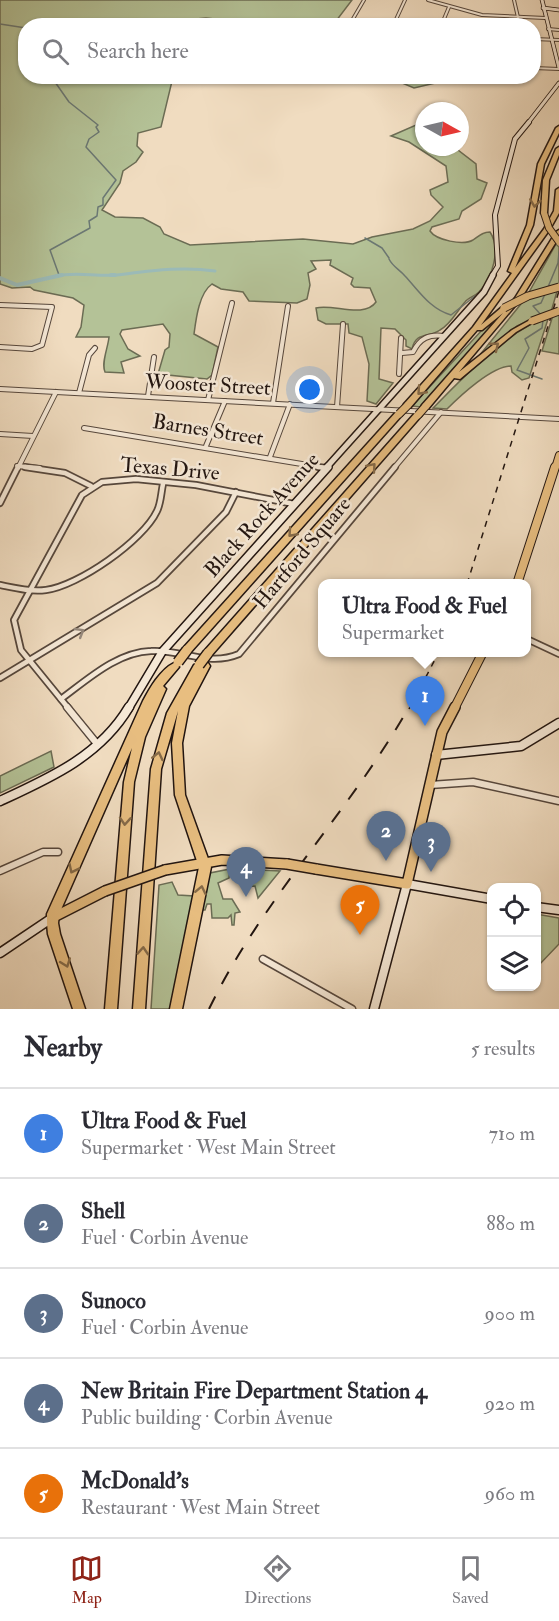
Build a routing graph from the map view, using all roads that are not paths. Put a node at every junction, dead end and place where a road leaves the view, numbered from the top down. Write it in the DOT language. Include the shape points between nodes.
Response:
graph roads {
  1 [pos="364,0"];
  2 [pos="405,0"];
  3 [pos="428,0"];
  4 [pos="514,0"];
  5 [pos="542,0"];
  6 [pos="449,7"];
  7 [pos="543,8"];
  8 [pos="559,9"];
  9 [pos="518,17"];
  10 [pos="354,18"];
  11 [pos="397,18"];
  12 [pos="444,18"];
  13 [pos="545,18"];
  14 [pos="548,29"];
  15 [pos="559,30"];
  16 [pos="541,39"];
  17 [pos="551,40"];
  18 [pos="559,40"];
  19 [pos="541,68"];
  20 [pos="559,68"];
  21 [pos="559,83"];
  22 [pos="559,129"];
  23 [pos="559,149"];
  24 [pos="559,190"];
  25 [pos="544,192"];
  26 [pos="559,232"];
  27 [pos="559,242"];
  28 [pos="559,287"];
  29 [pos="232,303"];
  30 [pos="0,305"];
  31 [pos="288,306"];
  32 [pos="504,308"];
  33 [pos="488,310"];
  34 [pos="559,312"];
  35 [pos="343,324"];
  36 [pos="444,336"];
  37 [pos="402,338"];
  38 [pos="0,347"];
  39 [pos="95,348"];
  40 [pos="402,353"];
  41 [pos="154,357"];
  42 [pos="399,374"];
  43 [pos="435,375"];
  44 [pos="0,388"];
  45 [pos="56,392"];
  46 [pos="79,393"];
  47 [pos="148,396"];
  48 [pos="434,397"];
  49 [pos="208,400"];
  50 [pos="225,401"];
  51 [pos="273,403"];
  52 [pos="290,404"];
  53 [pos="337,406"];
  54 [pos="379,409"];
  55 [pos="441,412"];
  56 [pos="559,419"];
  57 [pos="84,428"];
  58 [pos="0,434"];
  59 [pos="33,436"];
  60 [pos="206,446"];
  61 [pos="559,455"];
  62 [pos="270,457"];
  63 [pos="17,466"];
  64 [pos="326,468"];
  65 [pos="163,484"];
  66 [pos="91,486"];
  67 [pos="236,492"];
  68 [pos="0,503"];
  69 [pos="294,504"];
  70 [pos="519,579"];
  71 [pos="0,585"];
  72 [pos="31,589"];
  73 [pos="531,641"];
  74 [pos="162,652"];
  75 [pos="559,654"];
  76 [pos="480,657"];
  77 [pos="30,662"];
  78 [pos="176,665"];
  79 [pos="202,666"];
  80 [pos="0,678"];
  81 [pos="61,699"];
  82 [pos="559,723"];
  83 [pos="98,745"];
  84 [pos="436,756"];
  85 [pos="430,784"];
  86 [pos="0,801"];
  87 [pos="559,801"];
  88 [pos="58,852"];
  89 [pos="205,862"];
  90 [pos="0,871"];
  91 [pos="407,884"];
  92 [pos="487,898"];
  93 [pos="541,908"];
  94 [pos="559,910"];
  95 [pos="52,918"];
  96 [pos="0,953"];
  97 [pos="263,959"];
  98 [pos="79,1009"];
  99 [pos="111,1009"];
  100 [pos="139,1009"];
  101 [pos="176,1009"];
  102 [pos="352,1009"];
  103 [pos="374,1009"];
  1 -- 10 [label="street"];
  2 -- 11 [label="street"];
  3 -- 6 [label="street"];
  4 -- 9 [label="street"];
  5 -- 7 [label="street"];
  6 -- 9 [label="street" via="482,15"];
  6 -- 12 [label="street"];
  7 -- 8 [label="street"];
  7 -- 13 [label="street"];
  9 -- 13 [label="street"];
  13 -- 14 [label="street"];
  14 -- 15 [label="street"];
  14 -- 17 [label="street"];
  16 -- 17 [label="street"];
  17 -- 18 [label="street"];
  17 -- 20 [label="street"];
  19 -- 20 [label="street"];
  21 -- 36 [label="street, Black Rock Avenue" via="517,134 495,215 499,253 496,272 484,292"];
  22 -- 25 [label="highway" via="545,170"];
  22 -- 33 [label="highway, one-way" via="541,164 523,246"];
  23 -- 25 [label="highway"];
  24 -- 33 [label="highway" via="551,224"];
  25 -- 27 [label="highway, bridge" via="544,213"];
  26 -- 48 [label="highway" via="518,299"];
  28 -- 32 [label="highway, bridge"];
  29 -- 49 [label="street"];
  30 -- 38 [label="street" via="52,307 42,345 32,349"];
  31 -- 51 [label="street"];
  32 -- 43 [label="highway"];
  33 -- 43 [label="highway"];
  48 -- 34 [label="highway, one-way, bridge" via="511,333"];
  35 -- 53 [label="street"];
  36 -- 40 [label="street" via="424,337 413,352"];
  36 -- 54 [label="street, Black Rock Avenue"];
  37 -- 40 [label="street"];
  39 -- 46 [label="street" via="89,355"];
  40 -- 42 [label="street"];
  41 -- 47 [label="street"];
  43 -- 78 [label="highway, one-way, bridge"];
  44 -- 45 [label="street, Wooster Street"];
  45 -- 46 [label="street, Wooster Street"];
  45 -- 59 [label="street"];
  46 -- 47 [label="street, Wooster Street"];
  47 -- 49 [label="street, Wooster Street"];
  79 -- 48 [label="highway, one-way, bridge" via="230,628"];
  49 -- 50 [label="street, Wooster Street"];
  50 -- 51 [label="street, Wooster Street"];
  50 -- 60 [label="street"];
  51 -- 52 [label="street, Wooster Street"];
  52 -- 53 [label="street, Wooster Street"];
  52 -- 62 [label="street"];
  53 -- 54 [label="street, Wooster Street"];
  54 -- 55 [label="street, Wooster Street"];
  54 -- 64 [label="street, Black Rock Avenue"];
  55 -- 56 [label="street, Wooster Street"];
  55 -- 74 [label="street, Hartford Square" via="240,653 217,660"];
  57 -- 60 [label="street, Barnes Street"];
  58 -- 59 [label="street"];
  59 -- 63 [label="street"];
  60 -- 62 [label="street, Barnes Street"];
  61 -- 70 [label="main road"];
  62 -- 64 [label="street, Barnes Street"];
  63 -- 66 [label="street" via="62,471"];
  63 -- 68 [label="street"];
  64 -- 69 [label="street, Black Rock Avenue"];
  65 -- 66 [label="street, Texas Drive" via="136,479"];
  65 -- 67 [label="street, Texas Drive"];
  65 -- 72 [label="street" via="151,520 106,562 58,588"];
  66 -- 72 [label="street, Texas Drive" via="75,506"];
  67 -- 69 [label="street, Texas Drive"];
  77 -- 67 [label="street, one-way" via="157,583 226,512"];
  69 -- 74 [label="street, Black Rock Avenue"];
  71 -- 72 [label="street"];
  72 -- 77 [label="street, Texas Drive" via="14,620 21,650"];
  73 -- 75 [label="street"];
  74 -- 81 [label="street, Hartford Square" via="142,651 127,656"];
  74 -- 83 [label="street, Black Rock Avenue" via="140,682 121,720"];
  76 -- 84 [label="main road" via="446,722"];
  77 -- 80 [label="street"];
  77 -- 81 [label="street, Texas Drive"];
  78 -- 95 [label="highway, one-way" via="157,685 145,709"];
  78 -- 99 [label="highway, one-way" via="148,715 131,770"];
  79 -- 89 [label="highway" via="183,710 176,756 182,801"];
  100 -- 79 [label="highway, one-way" via="156,769 172,713"];
  81 -- 83 [label="street, Texas Drive"];
  82 -- 84 [label="street" via="521,746"];
  83 -- 86 [label="street, Black Rock Avenue" via="53,775"];
  84 -- 85 [label="main road"];
  85 -- 87 [label="street" via="473,782"];
  85 -- 91 [label="main road"];
  88 -- 90 [label="street" via="43,852"];
  89 -- 91 [label="main road, bridge" via="287,864"];
  89 -- 95 [label="main road, bridge" via="165,870 105,891"];
  101 -- 89 [label="highway, one-way"];
  91 -- 92 [label="street"];
  91 -- 103 [label="street"];
  93 -- 94 [label="street"];
  95 -- 96 [label="street"];
  95 -- 98 [label="highway, one-way"];
  97 -- 102 [label="street"];
}
